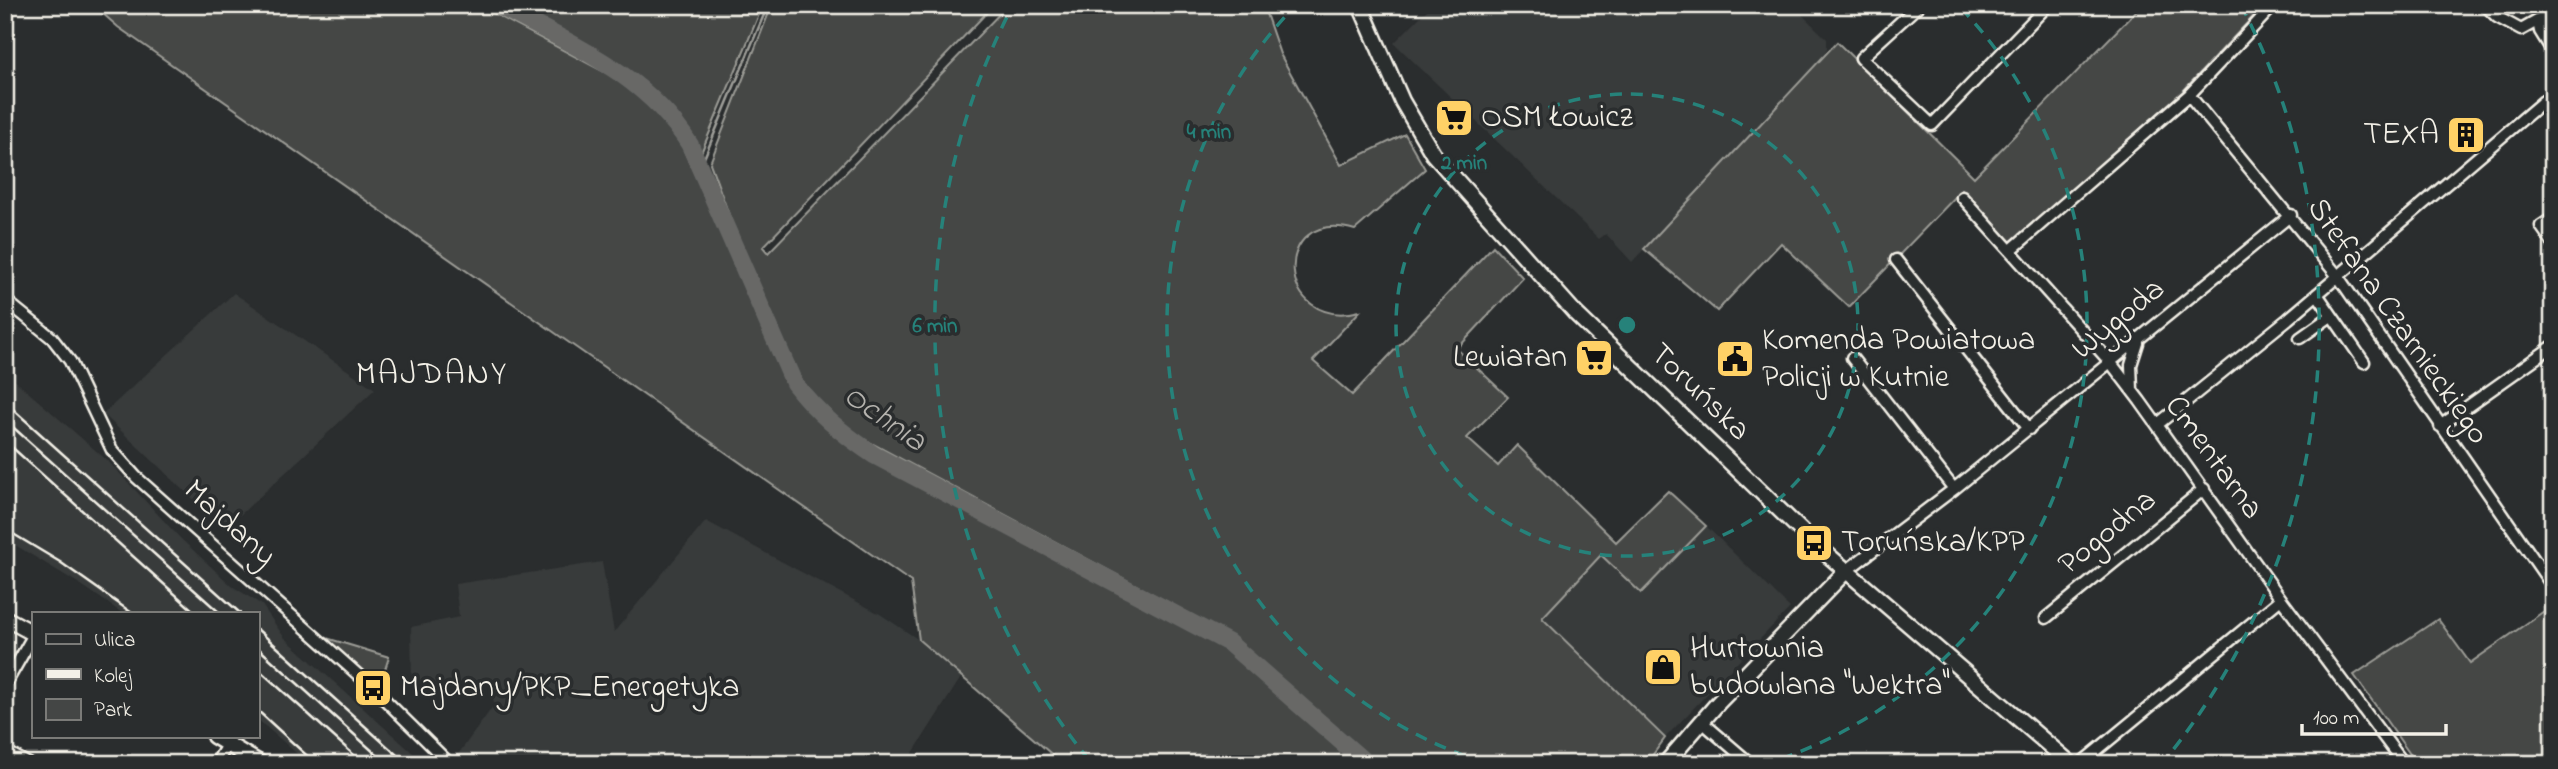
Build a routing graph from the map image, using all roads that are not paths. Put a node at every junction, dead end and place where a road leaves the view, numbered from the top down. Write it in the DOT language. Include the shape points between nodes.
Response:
graph roads {
  1 [pos="1360,5"];
  2 [pos="1919,5"];
  3 [pos="2048,5"];
  4 [pos="2274,5"];
  5 [pos="2485,5"];
  6 [pos="2553,12"];
  7 [pos="2538,22"];
  8 [pos="2553,52"];
  9 [pos="2553,93"];
  10 [pos="2189,94"];
  11 [pos="1962,197"];
  12 [pos="2291,215"];
  13 [pos="2553,218"];
  14 [pos="2553,243"];
  15 [pos="2011,250"];
  16 [pos="1896,260"];
  17 [pos="2337,275"];
  18 [pos="2317,294"];
  19 [pos="5,300"];
  20 [pos="2331,316"];
  21 [pos="2300,338"];
  22 [pos="2139,340"];
  23 [pos="2553,346"];
  24 [pos="1852,358"];
  25 [pos="2364,362"];
  26 [pos="2111,363"];
  27 [pos="2132,390"];
  28 [pos="2158,425"];
  29 [pos="2440,426"];
  30 [pos="2029,429"];
  31 [pos="1954,489"];
  32 [pos="2204,489"];
  33 [pos="1846,571"];
  34 [pos="2553,587"];
  35 [pos="2281,599"];
  36 [pos="5,618"];
  37 [pos="2046,618"];
  38 [pos="32,634"];
  39 [pos="32,637"];
  40 [pos="5,685"];
  41 [pos="1701,721"];
  42 [pos="218,738"];
  43 [pos="228,743"];
  44 [pos="5,751"];
  45 [pos="29,764"];
  46 [pos="216,764"];
  47 [pos="261,764"];
  48 [pos="450,764"];
  49 [pos="1665,764"];
  50 [pos="1751,764"];
  51 [pos="2071,764"];
  52 [pos="2080,764"];
  53 [pos="2404,764"];
  1 -- 33 [label="street, Toruńska" via="1402,101 1452,177 1576,314"];
  2 -- 3 [label="street" via="1861,58 1933,125"];
  4 -- 10 [label="street"];
  5 -- 7 [label="street" via="2521,30"];
  6 -- 7 [label="street"];
  7 -- 8 [label="street"];
  9 -- 17 [label="street"];
  10 -- 12 [label="street, Stefana Czarnieckiego"];
  10 -- 15 [label="street"];
  11 -- 15 [label="street, Cmentarna"];
  12 -- 17 [label="street, Stefana Czarnieckiego"];
  12 -- 22 [label="street, Wygoda"];
  13 -- 14 [label="street" via="2541,226"];
  15 -- 26 [label="street, Cmentarna"];
  16 -- 30 [label="street"];
  17 -- 18 [label="street"];
  17 -- 29 [label="street, Stefana Czarnieckiego"];
  18 -- 20 [label="street"];
  18 -- 28 [label="street"];
  19 -- 48 [label="street, Majdany" via="52,338 70,361 112,450 136,477 373,688"];
  20 -- 21 [label="street"];
  20 -- 25 [label="street"];
  22 -- 26 [label="street, Wygoda"];
  22 -- 27 [label="street" via="2131,365"];
  23 -- 29 [label="street"];
  24 -- 31 [label="street"];
  26 -- 27 [label="street, Cmentarna"];
  26 -- 30 [label="street, Wygoda"];
  27 -- 28 [label="street, Cmentarna"];
  28 -- 32 [label="street, Cmentarna"];
  29 -- 34 [label="street, Stefana Czarnieckiego"];
  30 -- 31 [label="street, Wygoda"];
  31 -- 33 [label="street, Wygoda"];
  32 -- 35 [label="street, Cmentarna"];
  32 -- 37 [label="street, Pogodna"];
  33 -- 41 [label="street, Wygoda"];
  33 -- 51 [label="street, Toruńska"];
  35 -- 52 [label="street"];
  35 -- 53 [label="street, Cmentarna"];
  36 -- 38 [label="street"];
  39 -- 40 [label="street"];
  41 -- 49 [label="street, Wygoda"];
  41 -- 50 [label="street"];
  42 -- 43 [label="street"];
  43 -- 46 [label="street"];
  43 -- 47 [label="street"];
  44 -- 45 [label="street"];
}
